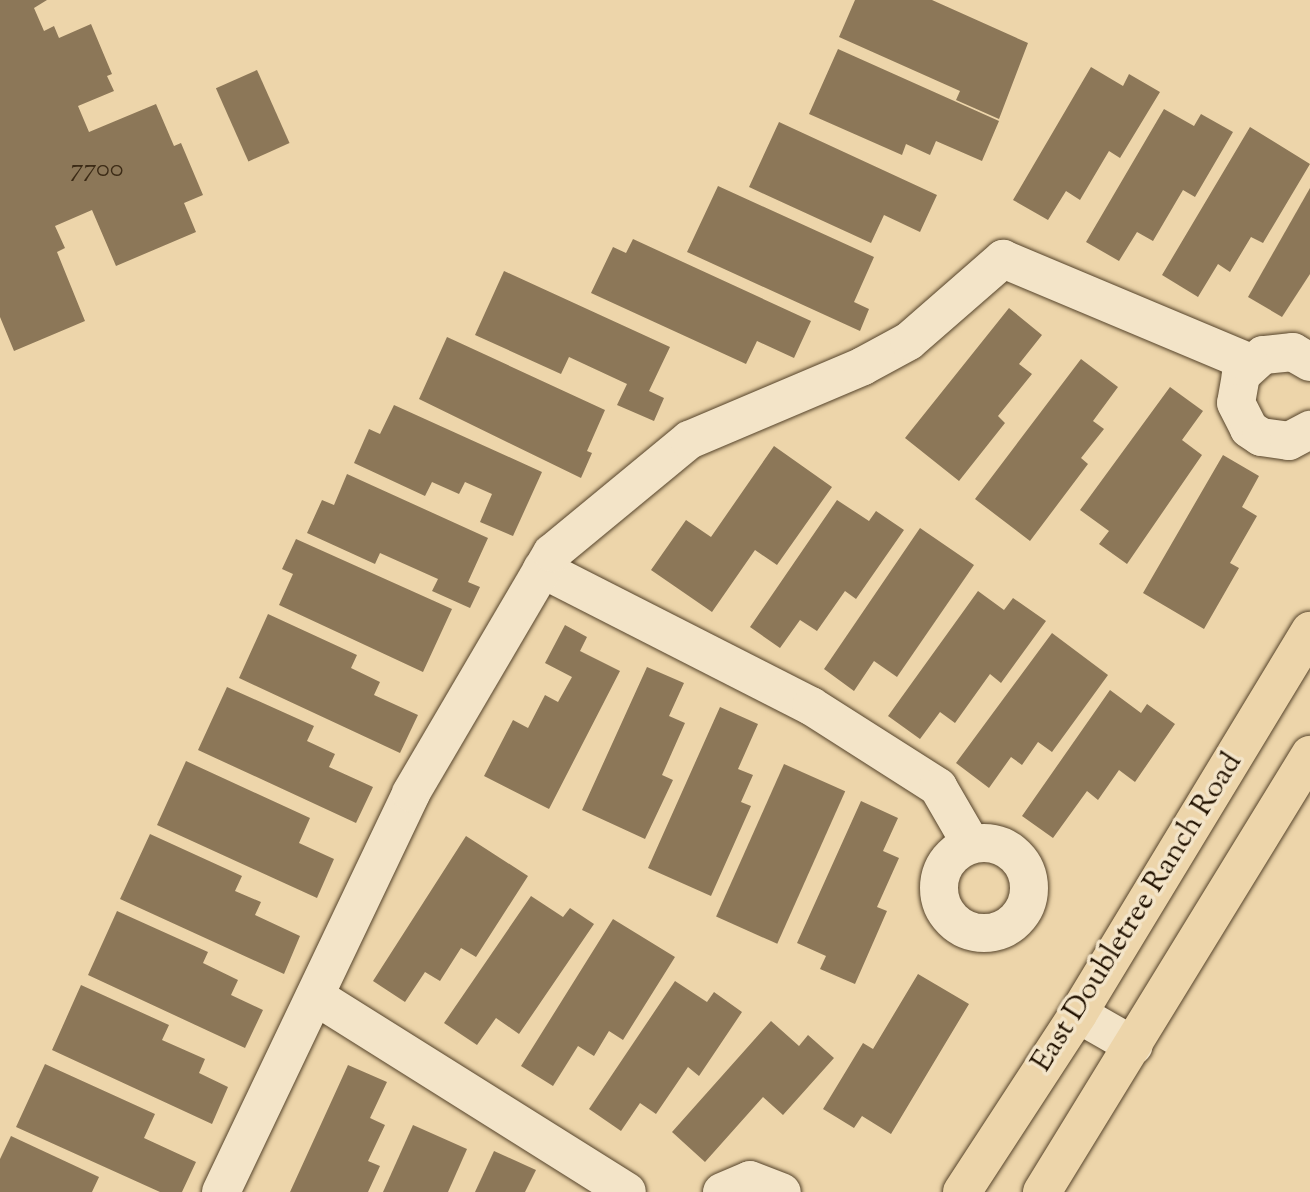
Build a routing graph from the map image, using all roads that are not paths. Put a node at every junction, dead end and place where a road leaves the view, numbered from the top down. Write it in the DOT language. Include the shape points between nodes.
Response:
graph roads {
  1 [pos="1310,362"];
  2 [pos="1250,363"];
  3 [pos="1310,430"];
  4 [pos="542,569"];
  5 [pos="1310,631"];
  6 [pos="1310,755"];
  7 [pos="971,844"];
  8 [pos="314,996"];
  9 [pos="1078,1014"];
  10 [pos="1134,1046"];
  11 [pos="221,1192"];
  12 [pos="627,1192"];
  13 [pos="722,1192"];
  14 [pos="782,1192"];
  15 [pos="962,1192"];
  16 [pos="1042,1192"];
  1 -- 2 [label="street" via="1278,351"];
  2 -- 3 [label="street" via="1236,388 1236,403 1249,429 1275,441 1289,441"];
  2 -- 4 [label="street" via="1003,259 909,341 863,366 689,440 552,553"];
  4 -- 7 [label="street" via="811,706 938,787"];
  4 -- 8 [label="street" via="411,793"];
  5 -- 9 [label="main road, East Doubletree Ranch Road"];
  6 -- 10 [label="main road"];
  8 -- 11 [label="street"];
  8 -- 12 [label="street"];
  9 -- 10 [label="street"];
  9 -- 15 [label="main road, East Doubletree Ranch Road"];
  10 -- 16 [label="main road"];
  13 -- 14 [label="street" via="750,1180"];
}
